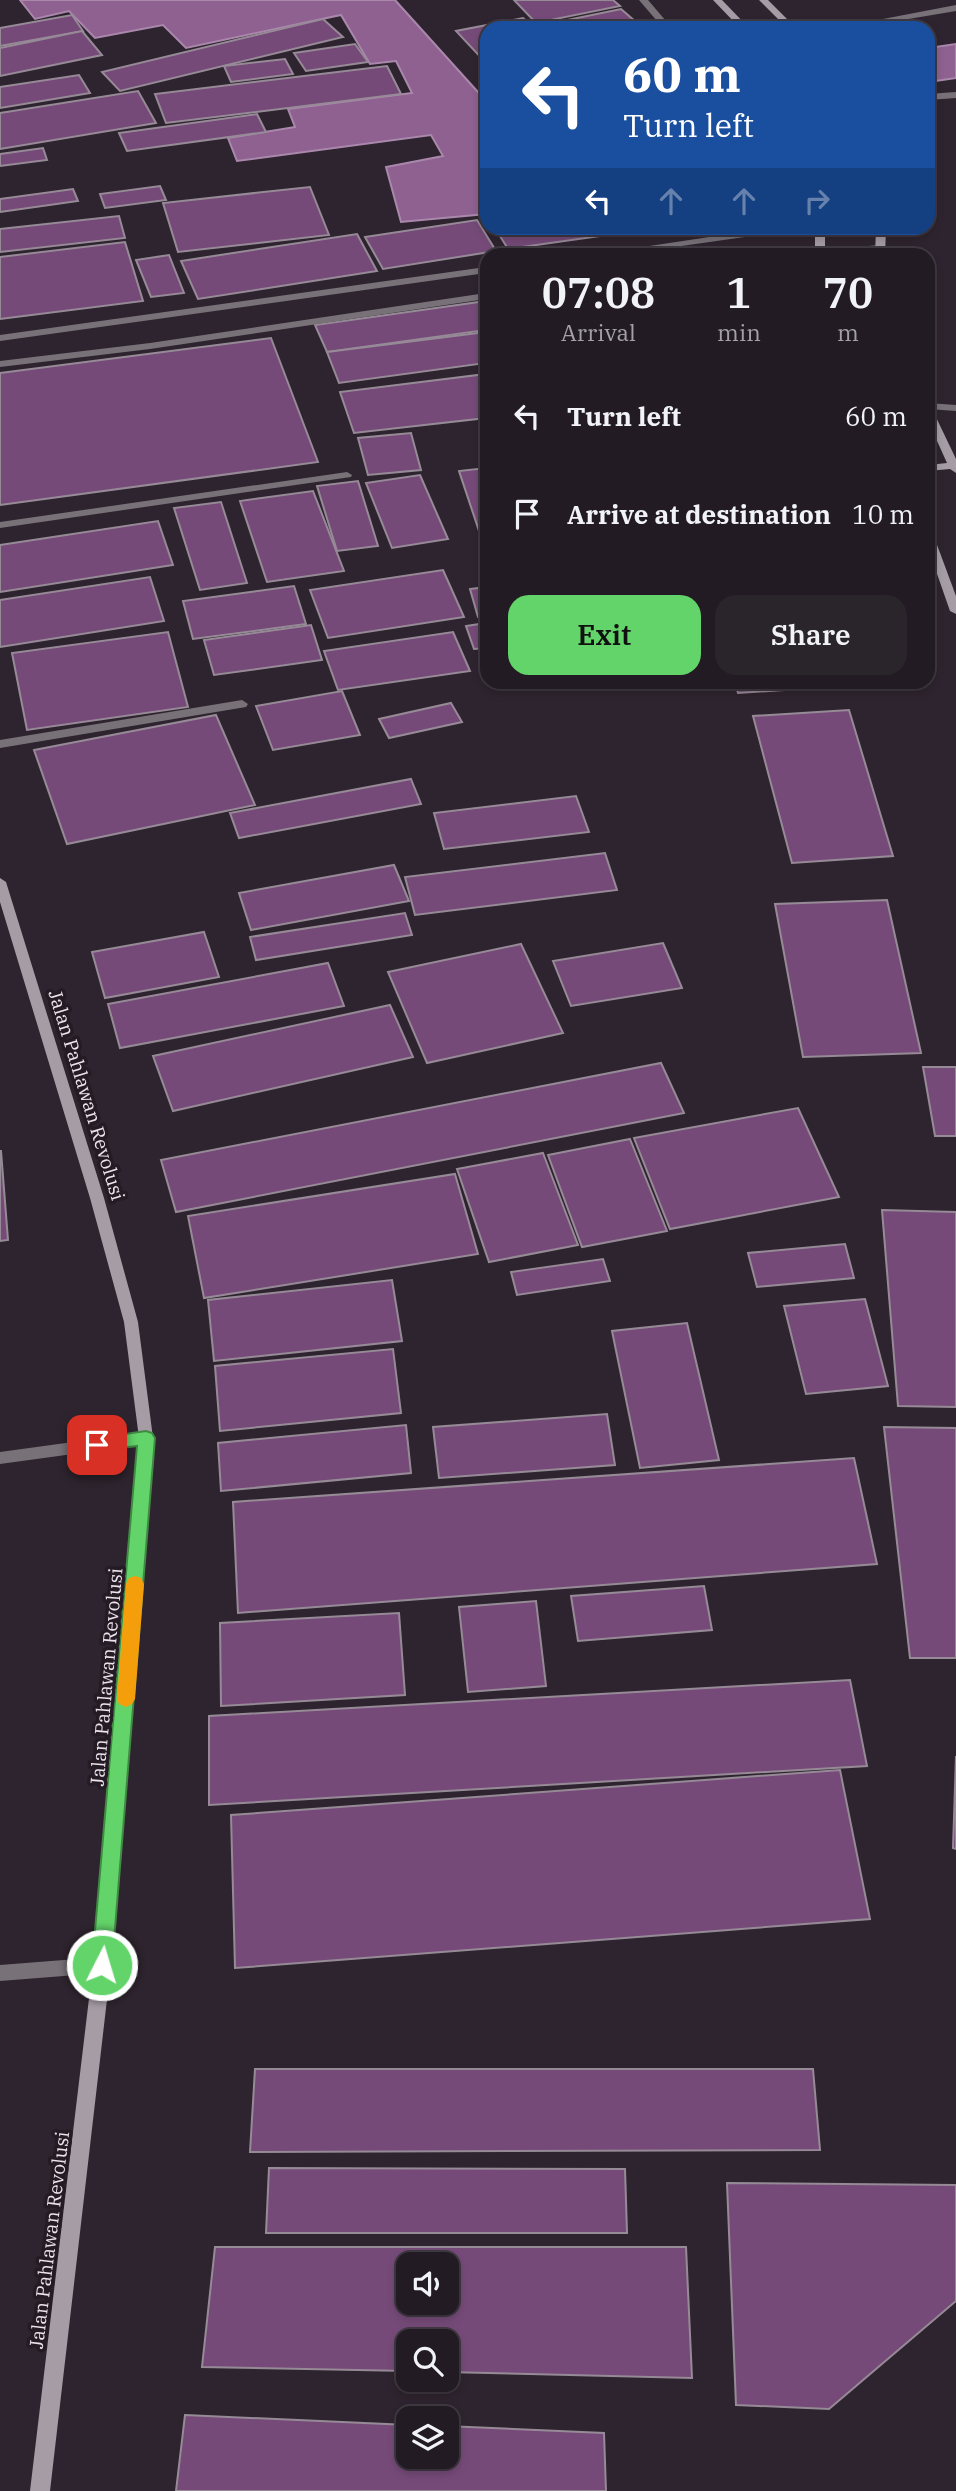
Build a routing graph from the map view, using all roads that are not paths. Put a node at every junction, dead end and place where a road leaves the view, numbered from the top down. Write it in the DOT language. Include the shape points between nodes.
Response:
graph roads {
  1 [pos="643,0"];
  2 [pos="717,0"];
  3 [pos="763,0"];
  4 [pos="956,8"];
  5 [pos="662,21"];
  6 [pos="738,21"];
  7 [pos="785,21"];
  8 [pos="881,21"];
  9 [pos="956,95"];
  10 [pos="935,96"];
  11 [pos="736,235"];
  12 [pos="644,248"];
  13 [pos="480,271"];
  14 [pos="480,297"];
  15 [pos="0,338"];
  16 [pos="0,364"];
  17 [pos="956,408"];
  18 [pos="935,409"];
  19 [pos="935,424"];
  20 [pos="935,468"];
  21 [pos="955,468"];
  22 [pos="347,475"];
  23 [pos="0,525"];
  24 [pos="935,553"];
  25 [pos="956,611"];
  26 [pos="242,704"];
  27 [pos="0,744"];
  28 [pos="0,882"];
  29 [pos="146,1438"];
  30 [pos="0,1458"];
  31 [pos="102,1965"];
  32 [pos="0,1973"];
  33 [pos="40,2491"];
  1 -- 5 [label="street"];
  2 -- 6 [label="street"];
  3 -- 7 [label="street"];
  4 -- 8 [label="street"];
  9 -- 10 [label="street"];
  11 -- 12 [label="street"];
  13 -- 15 [label="street"];
  14 -- 16 [label="street"];
  17 -- 18 [label="street"];
  19 -- 21 [label="street"];
  20 -- 21 [label="street"];
  22 -- 23 [label="street"];
  24 -- 25 [label="street"];
  26 -- 27 [label="street"];
  28 -- 29 [label="street, Jalan Pahlawan Revolusi" via="131,1322"];
  29 -- 30 [label="street"];
  29 -- 31 [label="street, Jalan Pahlawan Revolusi"];
  31 -- 32 [label="street"];
  31 -- 33 [label="street, Jalan Pahlawan Revolusi"];
}
